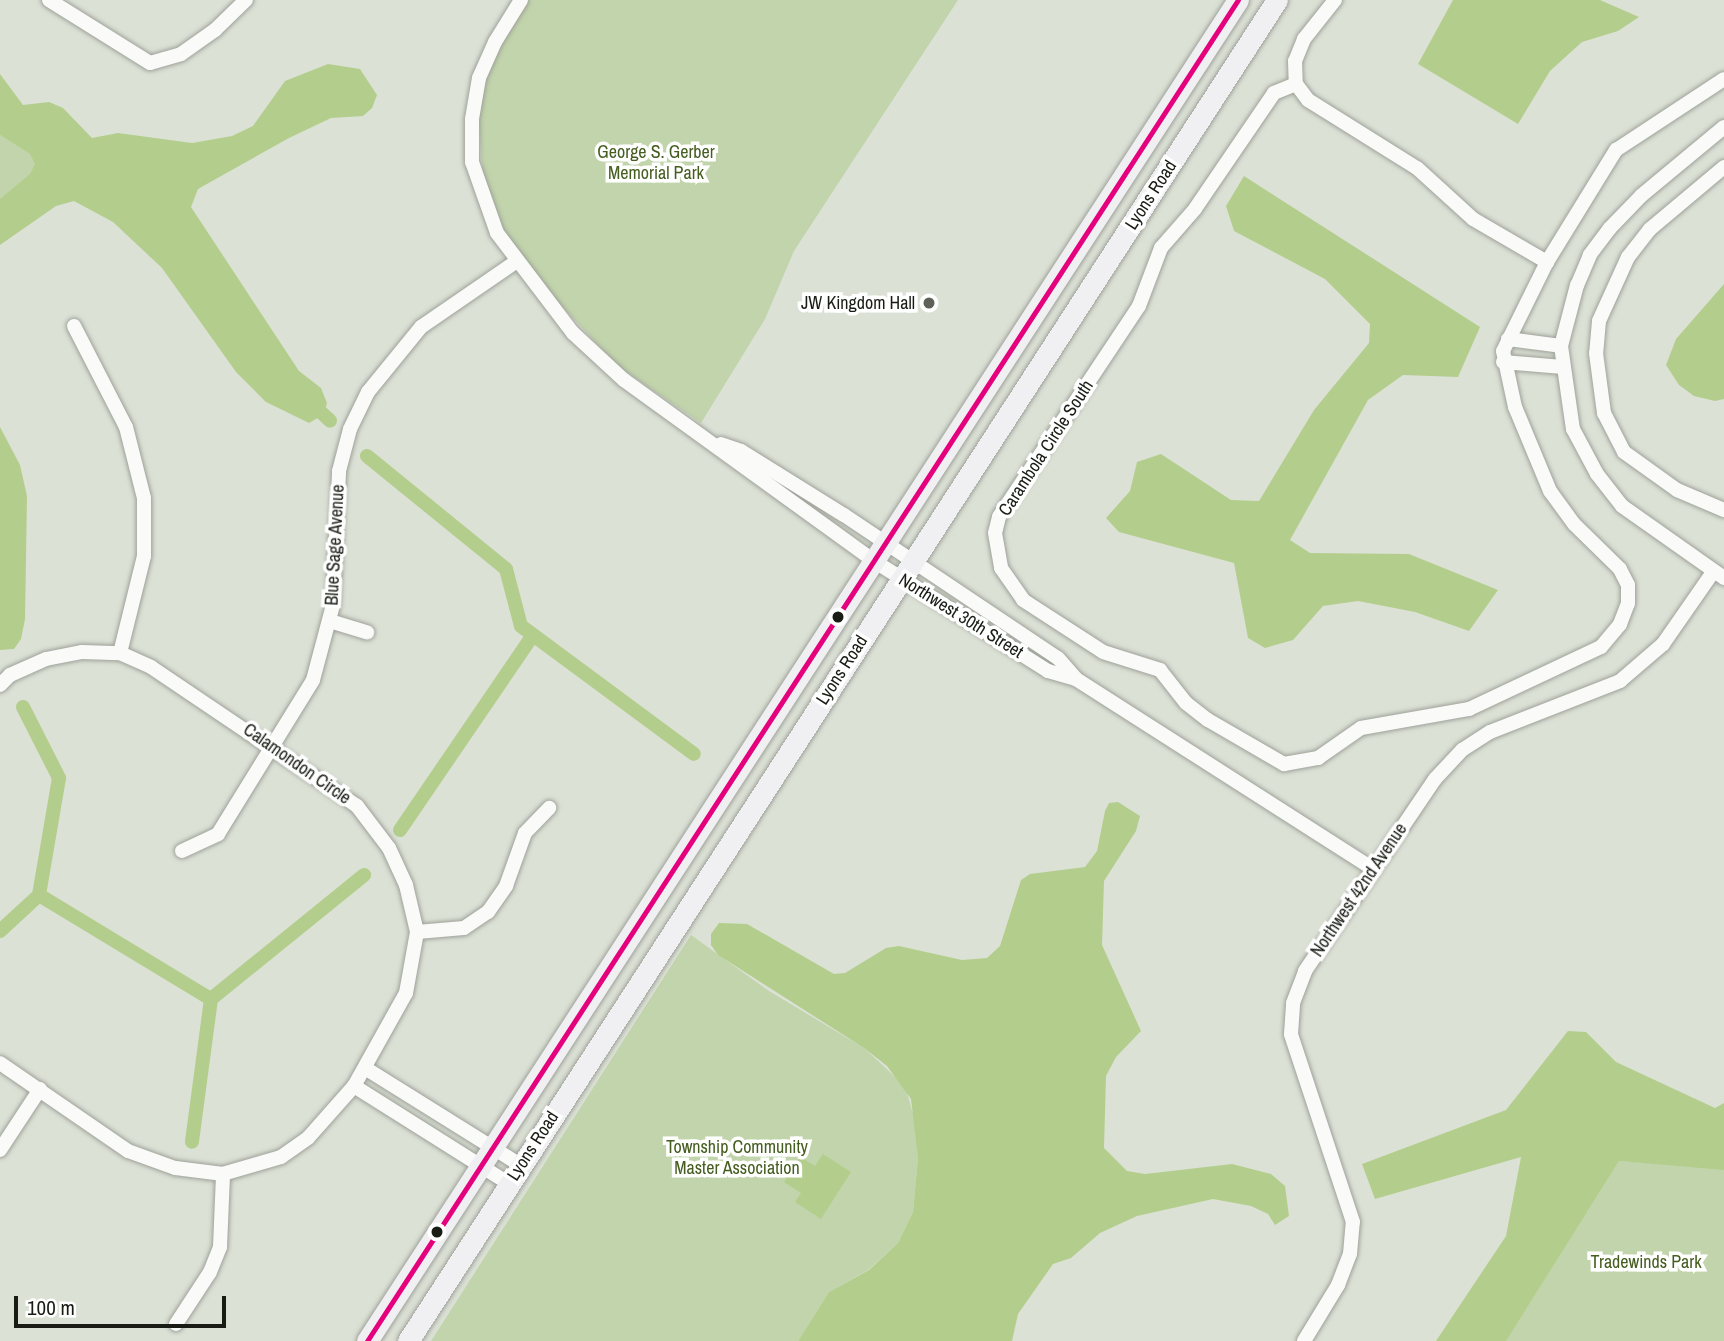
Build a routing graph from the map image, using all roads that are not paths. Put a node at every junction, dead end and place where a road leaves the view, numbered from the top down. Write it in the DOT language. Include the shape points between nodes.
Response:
graph roads {
  1 [pos="49,0"];
  2 [pos="246,0"];
  3 [pos="521,0"];
  4 [pos="1238,0"];
  5 [pos="1277,0"];
  6 [pos="1335,0"];
  7 [pos="1724,79"];
  8 [pos="1296,84"];
  9 [pos="1724,127"];
  10 [pos="1724,167"];
  11 [pos="517,261"];
  12 [pos="1548,262"];
  13 [pos="74,326"];
  14 [pos="1508,340"];
  15 [pos="1561,346"];
  16 [pos="1503,362"];
  17 [pos="1563,367"];
  18 [pos="716,443"];
  19 [pos="1724,510"];
  20 [pos="880,552"];
  21 [pos="907,571"];
  22 [pos="1719,575"];
  23 [pos="330,621"];
  24 [pos="367,632"];
  25 [pos="120,653"];
  26 [pos="0,685"];
  27 [pos="272,745"];
  28 [pos="549,808"];
  29 [pos="182,851"];
  30 [pos="1373,869"];
  31 [pos="417,932"];
  32 [pos="0,1063"];
  33 [pos="365,1068"];
  34 [pos="354,1086"];
  35 [pos="40,1089"];
  36 [pos="493,1147"];
  37 [pos="0,1150"];
  38 [pos="520,1165"];
  39 [pos="481,1166"];
  40 [pos="223,1174"];
  41 [pos="509,1184"];
  42 [pos="176,1324"];
  43 [pos="367,1341"];
  44 [pos="408,1341"];
  45 [pos="1304,1341"];
  1 -- 2 [label="street" via="150,62 181,54"];
  3 -- 11 [label="street, Northwest 30th Street" via="479,78 472,119 472,162 482,201"];
  4 -- 20 [label="main road, Lyons Road"];
  5 -- 21 [label="main road, Lyons Road"];
  6 -- 8 [label="street" via="1304,38 1295,61"];
  7 -- 12 [label="street, Carambola Circle South" via="1616,150"];
  8 -- 12 [label="street" via="1308,100 1417,168 1473,219"];
  8 -- 16 [label="street, Carambola Circle South" via="1275,93 1195,209 1161,248 1139,306 999,517 996,550 1008,584 1023,600 1102,652 1160,670 1186,703 1208,720 1284,764 1318,758 1361,728 1468,709 1601,647 1620,624 1628,603 1628,585 1620,569 1574,524 1550,491 1515,407"];
  9 -- 15 [label="street" via="1610,228 1590,255 1577,285"];
  10 -- 19 [label="street" via="1650,229 1628,257 1598,321 1596,353 1604,413 1624,452 1677,490"];
  11 -- 18 [label="street, Northwest 30th Street" via="573,333 624,380"];
  11 -- 23 [label="street, Blue Sage Avenue" via="421,327 368,392 350,429 340,471"];
  12 -- 14 [label="street, Carambola Circle South"];
  13 -- 25 [label="street" via="126,427 144,498 144,556"];
  14 -- 15 [label="street"];
  14 -- 16 [label="street, Carambola Circle South"];
  15 -- 17 [label="street"];
  16 -- 17 [label="street"];
  17 -- 22 [label="street" via="1573,429 1597,474 1622,506"];
  18 -- 20 [label="street, Northwest 30th Street" via="756,477"];
  18 -- 20 [label="street, Northwest 30th Street" via="741,451"];
  20 -- 21 [label="street, Northwest 30th Street"];
  20 -- 36 [label="main road, Lyons Road"];
  21 -- 30 [label="street, Northwest 30th Street" via="1048,671 1076,679"];
  21 -- 38 [label="main road, Lyons Road"];
  22 -- 30 [label="street, Northwest 42nd Avenue" via="1663,644 1620,681 1490,732 1462,750 1435,779"];
  23 -- 24 [label="street"];
  23 -- 27 [label="street, Blue Sage Avenue" via="313,680"];
  25 -- 26 [label="street, Calamondon Circle" via="82,652 46,659 10,675"];
  25 -- 27 [label="street, Calamondon Circle" via="152,667"];
  27 -- 29 [label="street, Blue Sage Avenue" via="218,834"];
  27 -- 31 [label="street, Calamondon Circle" via="357,806 389,848"];
  28 -- 31 [label="street" via="526,833 506,886 488,912 464,928"];
  30 -- 45 [label="street, Northwest 42nd Avenue" via="1305,971 1293,1003 1291,1034 1353,1222 1350,1254 1338,1285"];
  31 -- 33 [label="street, Calamondon Circle" via="406,993"];
  32 -- 35 [label="street, Calamondon Circle"];
  33 -- 34 [label="street, Calamondon Circle"];
  33 -- 36 [label="street"];
  34 -- 39 [label="street"];
  34 -- 40 [label="street, Calamondon Circle" via="281,1157"];
  35 -- 37 [label="street"];
  35 -- 40 [label="street, Calamondon Circle" via="128,1151 174,1168"];
  36 -- 38 [label="street"];
  36 -- 39 [label="main road, Lyons Road"];
  38 -- 41 [label="main road, Lyons Road"];
  39 -- 41 [label="street"];
  39 -- 43 [label="main road, Lyons Road"];
  40 -- 42 [label="street" via="220,1247 210,1272"];
  41 -- 44 [label="main road, Lyons Road"];
}
